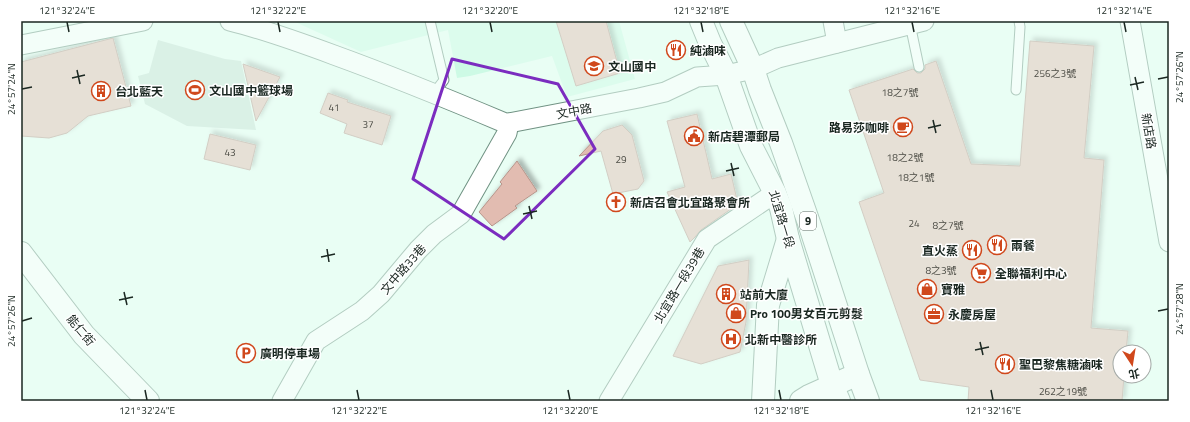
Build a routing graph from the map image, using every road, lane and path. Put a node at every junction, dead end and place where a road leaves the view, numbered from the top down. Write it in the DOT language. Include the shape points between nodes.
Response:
graph roads {
  1 [pos="143,21"];
  2 [pos="230,21"];
  3 [pos="430,21"];
  4 [pos="701,21"];
  5 [pos="731,21"];
  6 [pos="833,21"];
  7 [pos="1019,21"];
  8 [pos="1130,21"];
  9 [pos="917,23"];
  10 [pos="836,43"];
  11 [pos="21,45"];
  12 [pos="919,67"];
  13 [pos="753,69"];
  14 [pos="726,75"];
  15 [pos="1016,90"];
  16 [pos="434,93"];
  17 [pos="509,123"];
  18 [pos="775,193"];
  19 [pos="788,239"];
  20 [pos="1169,242"];
  21 [pos="21,253"];
  22 [pos="858,374"];
  23 [pos="836,393"];
  24 [pos="865,400"];
  25 [pos="148,401"];
  26 [pos="282,401"];
  27 [pos="609,401"];
  28 [pos="763,401"];
  29 [pos="801,401"];
  1 -- 11 [label="street" via="97,34"];
  2 -- 16 [label="street, 文中路" via="266,30"];
  3 -- 16 [label="lane" via="444,80"];
  4 -- 14 [label="main road, 北宜路一段 / 9"];
  5 -- 13 [label="main road, 北宜路一段 / 9"];
  6 -- 10 [label="street"];
  7 -- 15 [label="lane"];
  8 -- 20 [label="street, 新店路"];
  9 -- 10 [label="street, 文中路"];
  9 -- 12 [label="lane"];
  10 -- 13 [label="street, 文中路" via="778,58"];
  13 -- 14 [label="street, 文中路"];
  13 -- 22 [label="main road, 北宜路一段 / 9" via="809,223"];
  14 -- 17 [label="street, 文中路" via="696,77 659,94"];
  14 -- 18 [label="main road, 北宜路一段 / 9" via="752,146"];
  16 -- 17 [label="street, 文中路"];
  17 -- 26 [label="street, 文中路33巷" via="507,133 461,214 434,234 381,294 362,311 316,341"];
  18 -- 19 [label="main road, 北宜路一段 / 9"];
  18 -- 27 [label="street, 北宜路一段39巷" via="707,239"];
  19 -- 23 [label="main road, 北宜路一段 / 9"];
  19 -- 28 [label="main road" via="768,305"];
  21 -- 25 [label="main road, 能仁街" via="84,335"];
  22 -- 23 [label="main road"];
  22 -- 24 [label="main road, 北宜路一段 / 9"];
  23 -- 29 [label="main road" via="809,396"];
}
